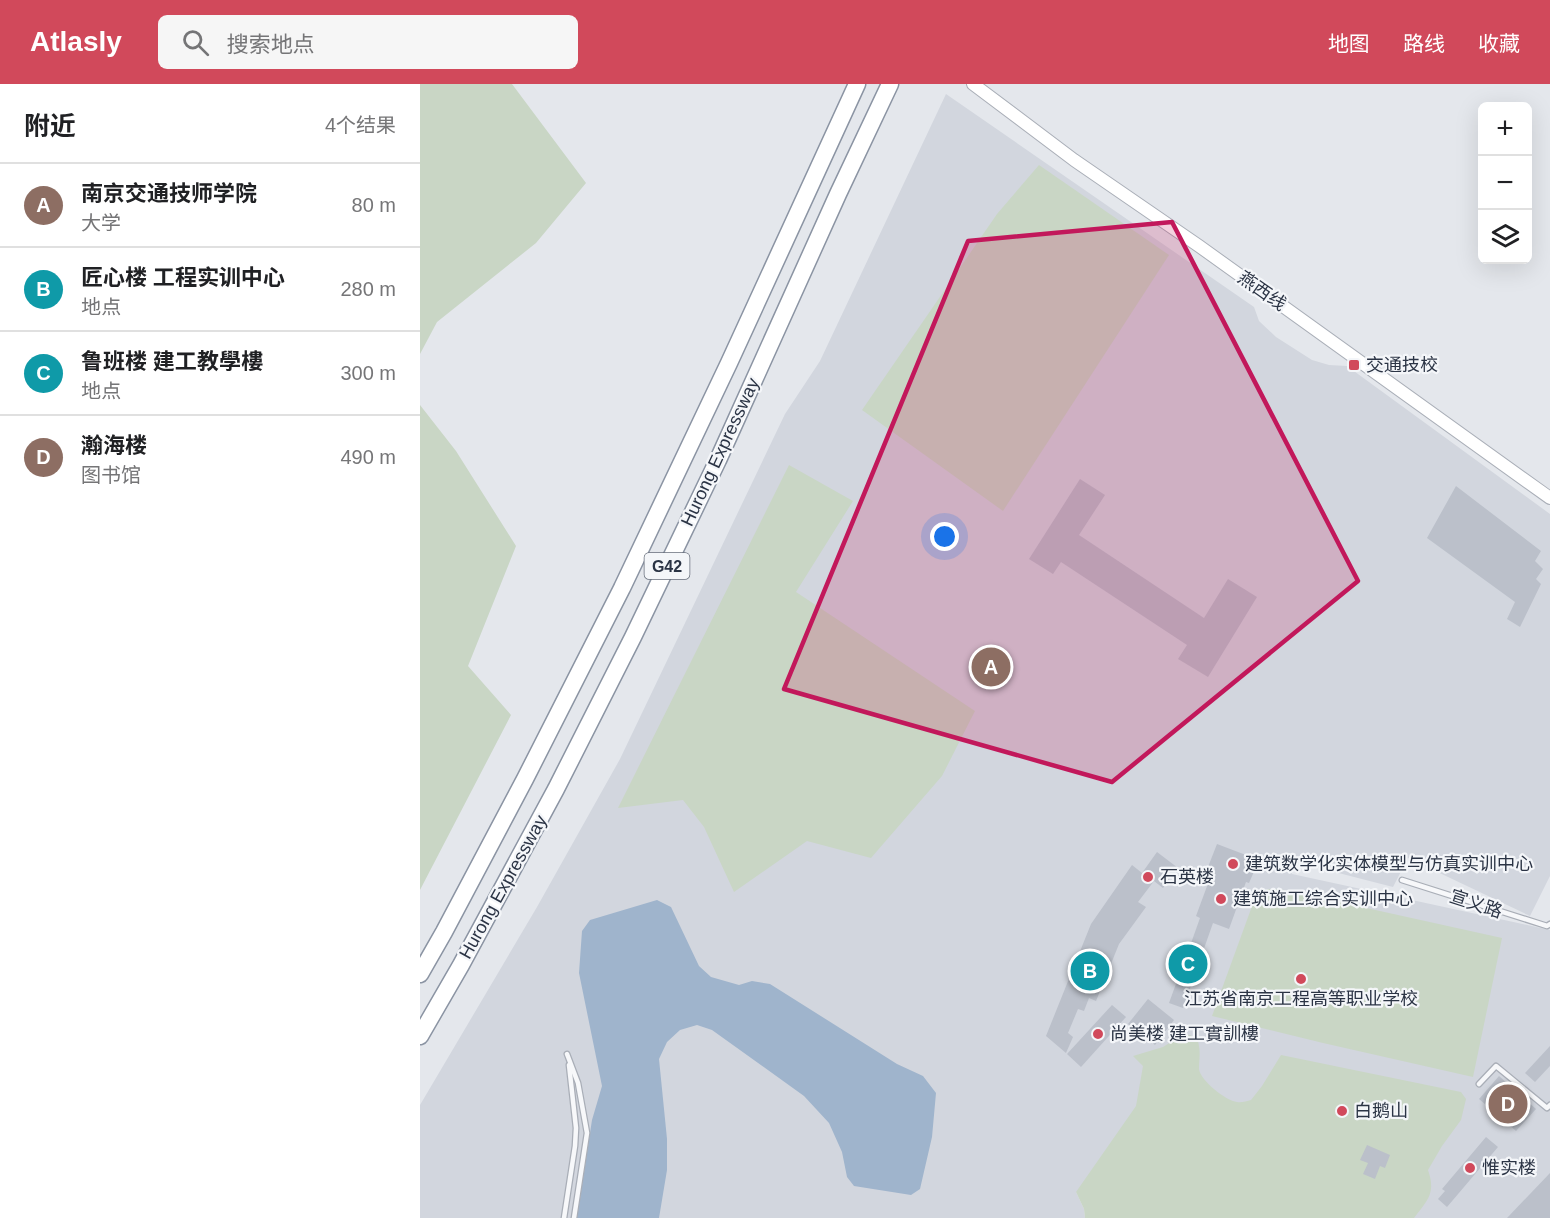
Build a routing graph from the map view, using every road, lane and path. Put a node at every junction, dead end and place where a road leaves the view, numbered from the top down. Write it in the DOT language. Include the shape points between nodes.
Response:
graph roads {
  1 [pos="857,84"];
  2 [pos="890,84"];
  3 [pos="973,84"];
  4 [pos="1550,498"];
  5 [pos="1402,880"];
  6 [pos="1550,924"];
  7 [pos="420,974"];
  8 [pos="420,1036"];
  9 [pos="1479,1084"];
  10 [pos="1550,1105"];
  11 [pos="564,1218"];
  12 [pos="574,1218"];
  1 -- 7 [label="highway, Hurong Expressway / G42" via="622,588"];
  2 -- 8 [label="highway, Hurong Expressway / G42" via="633,637 556,789"];
  3 -- 4 [label="main road, 燕西线"];
  5 -- 6 [label="lane, 宣义路"];
  9 -- 10 [label="lane" via="1496,1066 1547,1108"];
  11 -- 12 [label="lane" via="576,1128 567,1054 578,1083 587,1133"];
}
